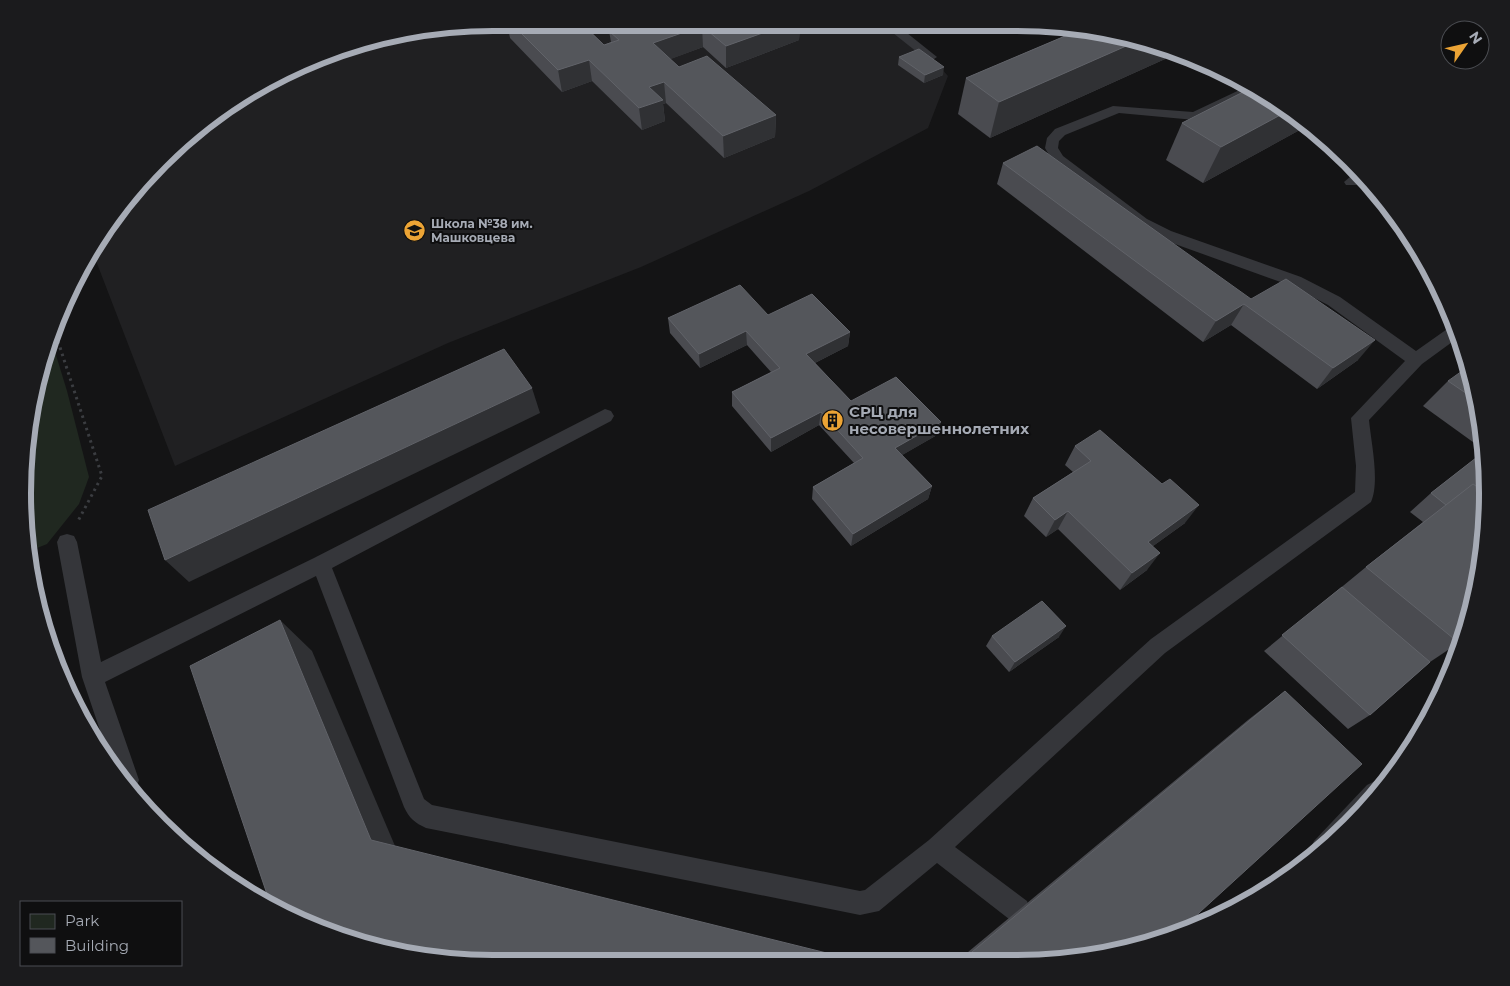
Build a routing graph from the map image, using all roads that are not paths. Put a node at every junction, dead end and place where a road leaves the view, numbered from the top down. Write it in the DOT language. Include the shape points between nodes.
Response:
graph roads {
  1 [pos="897,31"];
  2 [pos="931,57"];
  3 [pos="1246,92"];
  4 [pos="1451,335"];
  5 [pos="1416,360"];
  6 [pos="604,416"];
  7 [pos="67,542"];
  8 [pos="321,564"];
  9 [pos="93,677"];
  10 [pos="125,771"];
  11 [pos="937,848"];
  12 [pos="1018,910"];
  1 -- 2 [label="lane"];
  3 -- 5 [label="lane" via="1193,117 1116,109 1060,132 1050,144 1058,159 1142,222 1166,235 1295,281 1334,302"];
  4 -- 5 [label="lane"];
  5 -- 11 [label="lane" via="1360,418 1365,466 1365,493 1362,498 1158,646"];
  6 -- 8 [label="lane"];
  7 -- 9 [label="lane"];
  8 -- 9 [label="lane"];
  8 -- 11 [label="lane" via="416,807 426,816 864,903 874,899"];
  9 -- 10 [label="lane"];
  11 -- 12 [label="lane"];
}
